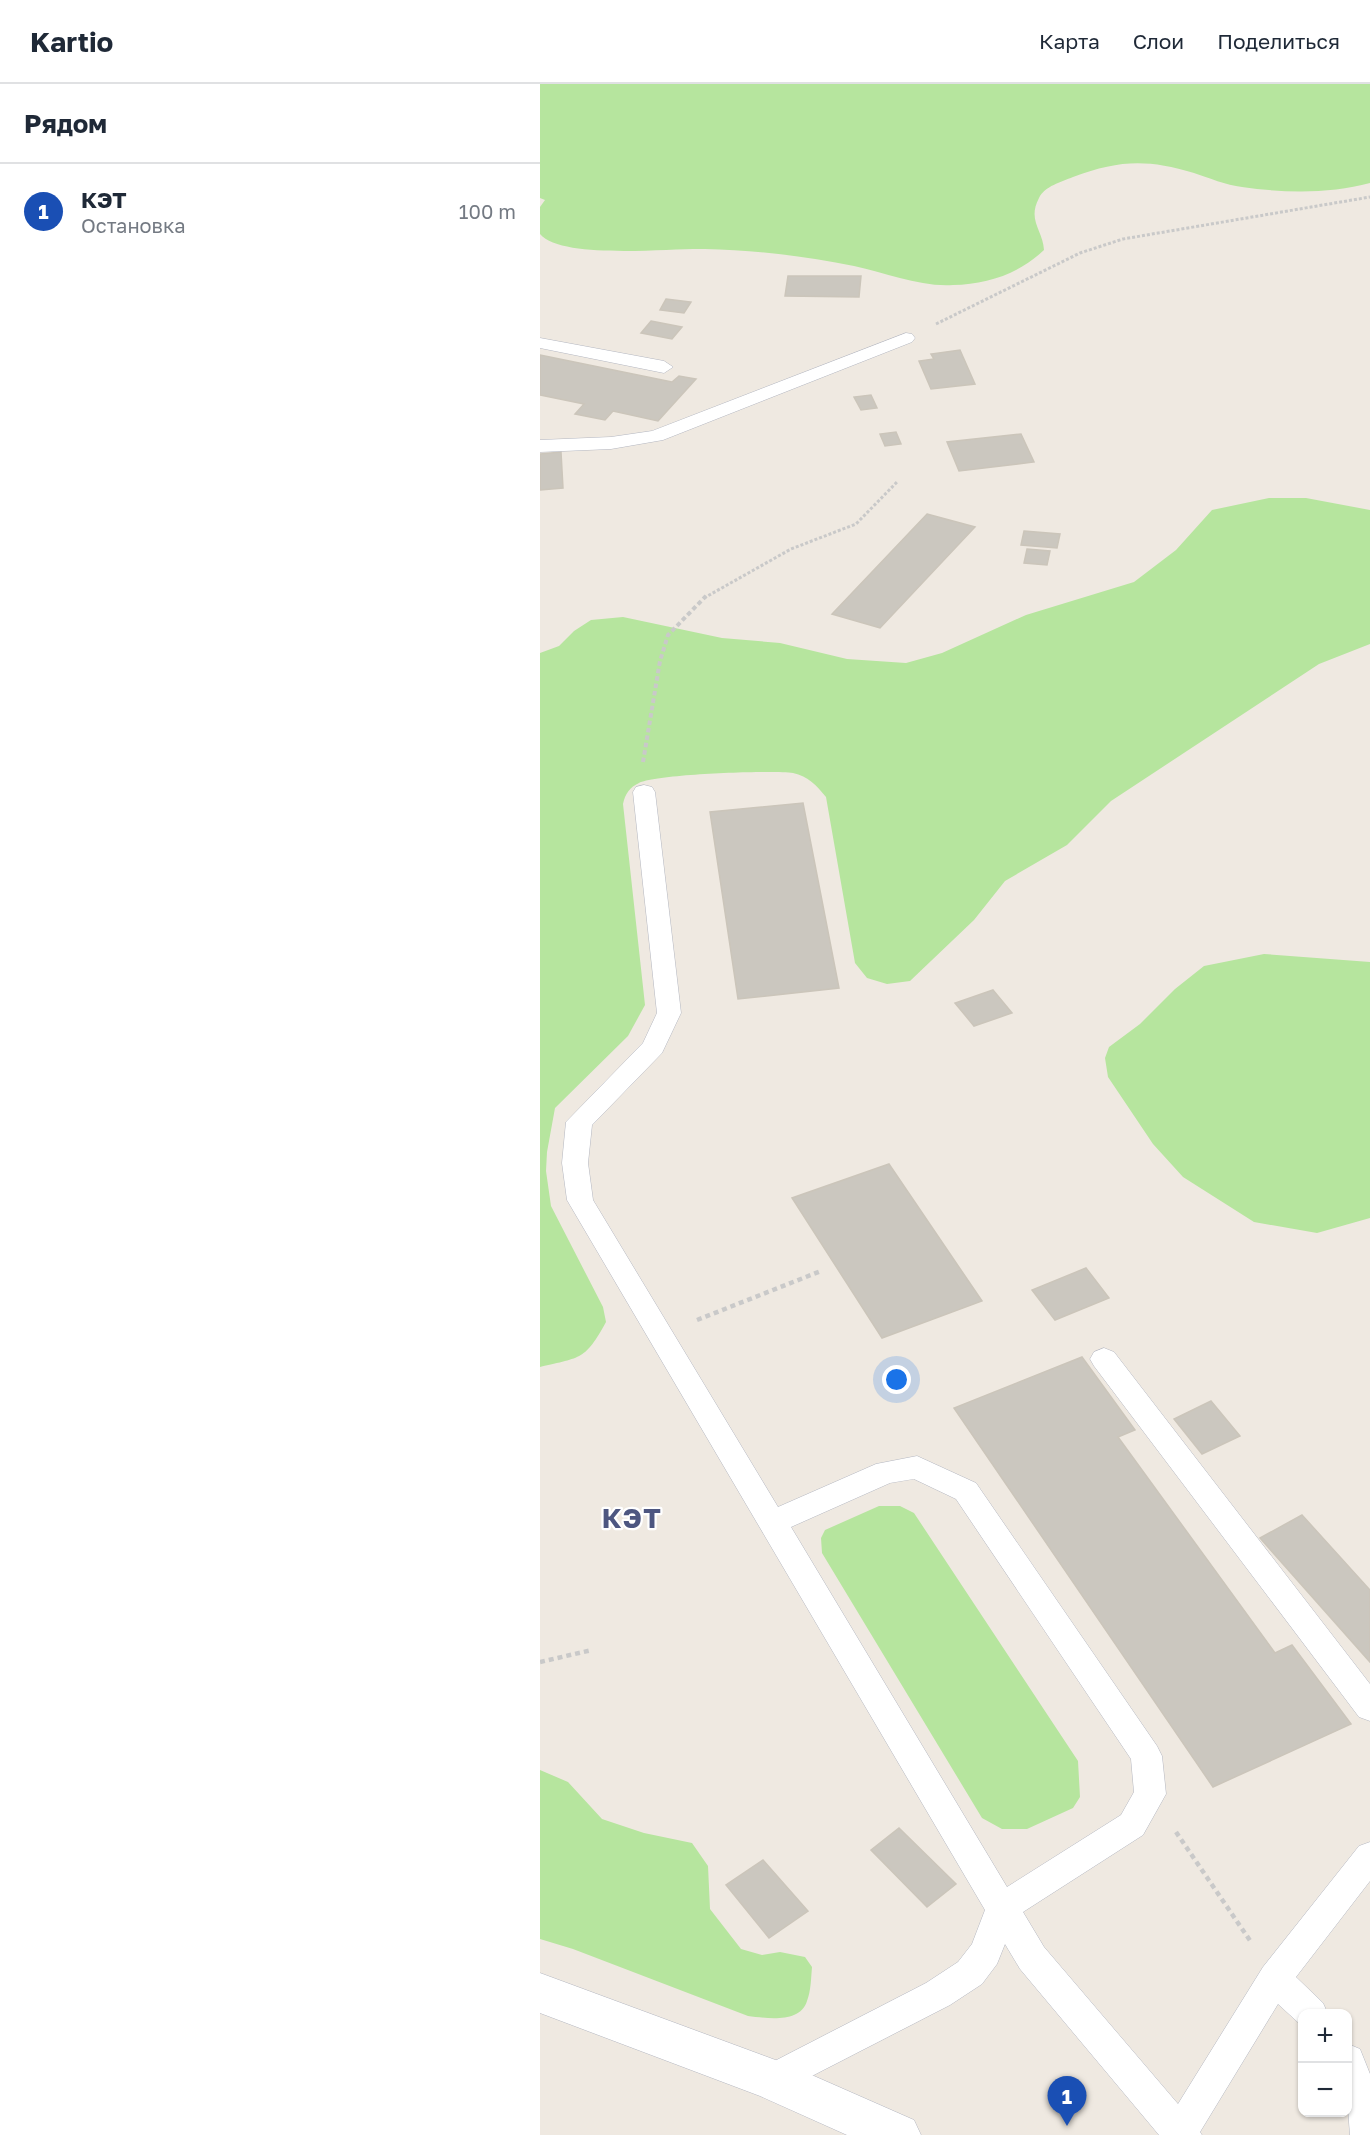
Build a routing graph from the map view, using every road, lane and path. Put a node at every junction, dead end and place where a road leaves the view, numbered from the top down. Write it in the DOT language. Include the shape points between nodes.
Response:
graph roads {
  1 [pos="1370,197"];
  2 [pos="906,338"];
  3 [pos="540,343"];
  4 [pos="664,367"];
  5 [pos="540,446"];
  6 [pos="897,482"];
  7 [pos="644,792"];
  8 [pos="822,1271"];
  9 [pos="661,1337"];
  10 [pos="1104,1359"];
  11 [pos="773,1522"];
  12 [pos="592,1650"];
  13 [pos="540,1662"];
  14 [pos="1370,1708"];
  15 [pos="1150,1794"];
  16 [pos="1370,1856"];
  17 [pos="1003,1907"];
  18 [pos="1275,1978"];
  19 [pos="540,1993"];
  20 [pos="1307,2009"];
  21 [pos="1348,2063"];
  22 [pos="773,2080"];
  23 [pos="1181,2134"];
  24 [pos="898,2135"];
  25 [pos="1368,2135"];
  1 -- 2 [label="path" via="1123,239 1080,253"];
  2 -- 5 [label="lane" via="656,436 611,443"];
  3 -- 4 [label="lane"];
  6 -- 7 [label="path" via="856,524 791,549 710,593 668,635 644,745"];
  7 -- 9 [label="lane" via="669,1012 653,1047 579,1122 575,1163 580,1200"];
  8 -- 9 [label="path"];
  9 -- 11 [label="lane"];
  10 -- 14 [label="lane"];
  11 -- 15 [label="lane" via="886,1472 917,1467 966,1491 1146,1756"];
  11 -- 17 [label="lane"];
  12 -- 13 [label="path"];
  15 -- 17 [label="lane" via="1132,1825"];
  15 -- 18 [label="path"];
  16 -- 18 [label="lane"];
  17 -- 22 [label="lane" via="985,1953 970,1973 938,1994"];
  17 -- 23 [label="lane" via="1032,1958"];
  18 -- 20 [label="lane"];
  18 -- 23 [label="lane"];
  19 -- 22 [label="main road"];
  21 -- 25 [label="lane" via="1365,2109"];
  22 -- 24 [label="main road"];
}
